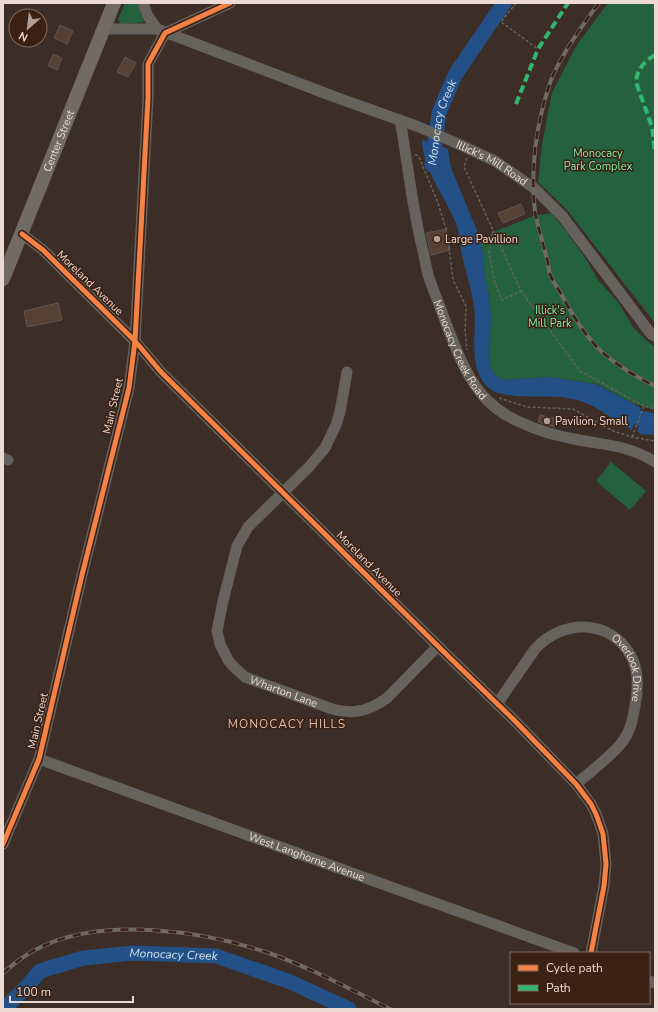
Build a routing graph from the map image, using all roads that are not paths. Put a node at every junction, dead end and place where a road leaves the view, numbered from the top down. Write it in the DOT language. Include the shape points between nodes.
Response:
graph roads {
  1 [pos="114,3"];
  2 [pos="143,3"];
  3 [pos="230,3"];
  4 [pos="104,29"];
  5 [pos="161,31"];
  6 [pos="400,120"];
  7 [pos="22,234"];
  8 [pos="3,279"];
  9 [pos="655,336"];
  10 [pos="135,342"];
  11 [pos="347,372"];
  12 [pos="655,462"];
  13 [pos="283,493"];
  14 [pos="438,646"];
  15 [pos="497,704"];
  16 [pos="39,759"];
  17 [pos="576,784"];
  18 [pos="3,844"];
  19 [pos="571,952"];
  20 [pos="591,952"];
  1 -- 4 [label="main road, Center Street"];
  2 -- 5 [label="street" via="148,16"];
  3 -- 5 [label="street"];
  4 -- 5 [label="street, Illick's Mill Road"];
  4 -- 7 [label="main road, Center Street"];
  5 -- 6 [label="street, Illick's Mill Road"];
  5 -- 10 [label="street, Main Street" via="148,64"];
  6 -- 9 [label="street, Illick's Mill Road" via="495,161 534,188 563,217"];
  6 -- 12 [label="street, Monocacy Creek Road" via="414,213 428,275 450,335 478,390 493,406 525,425 568,438 615,445"];
  7 -- 8 [label="main road, Center Street"];
  7 -- 10 [label="street, Moreland Avenue" via="42,250"];
  10 -- 13 [label="street, Moreland Avenue" via="161,372"];
  10 -- 16 [label="street, Main Street" via="129,388"];
  11 -- 13 [label="street, Wharton Lane" via="340,412 331,437 325,448"];
  13 -- 14 [label="street, Moreland Avenue"];
  13 -- 14 [label="street, Wharton Lane" via="248,527 234,556 217,631 220,644 232,666 245,677 332,709 359,712 387,698"];
  14 -- 15 [label="street, Moreland Avenue"];
  15 -- 17 [label="street, Moreland Avenue"];
  15 -- 17 [label="street, Overlook Drive" via="535,649 554,633 576,627 600,629 621,643 634,664 637,692 633,720 624,740 617,748"];
  16 -- 18 [label="street, Main Street"];
  16 -- 19 [label="street, West Langhorne Avenue"];
  17 -- 20 [label="street, Moreland Avenue" via="596,814 603,834 605,852 604,886"];
}
